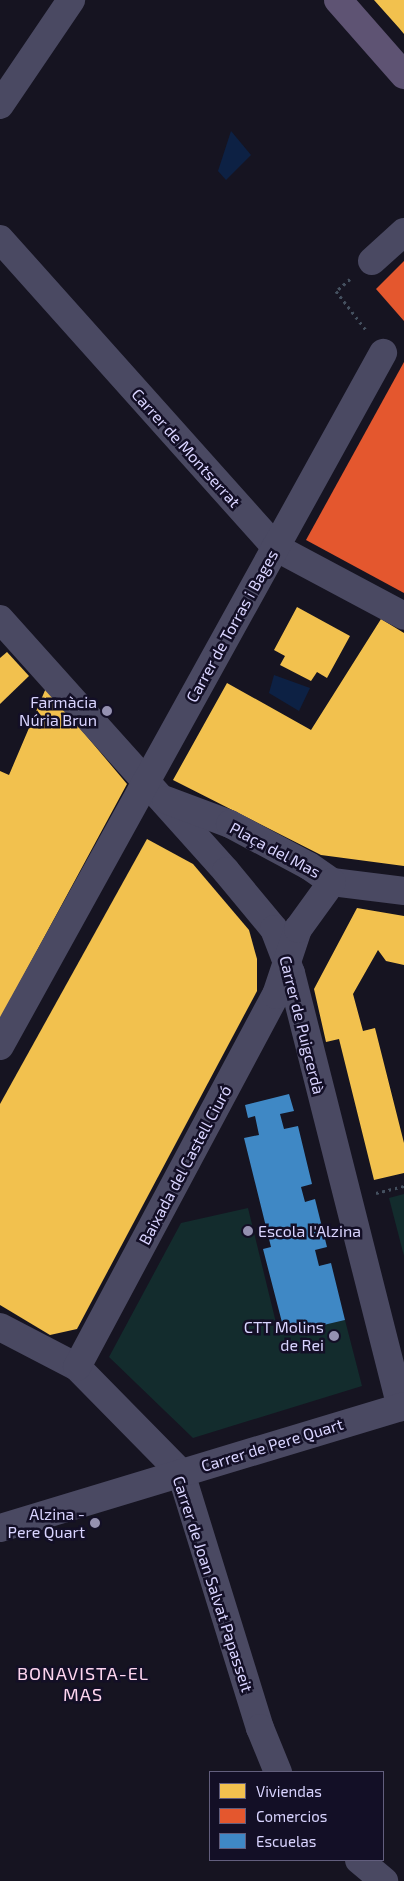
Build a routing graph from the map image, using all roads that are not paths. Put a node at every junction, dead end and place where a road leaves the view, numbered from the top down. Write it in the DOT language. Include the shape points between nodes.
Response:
graph roads {
  1 [pos="71,0"];
  2 [pos="338,0"];
  3 [pos="404,76"];
  4 [pos="0,105"];
  5 [pos="404,232"];
  6 [pos="0,239"];
  7 [pos="372,261"];
  8 [pos="383,353"];
  9 [pos="275,547"];
  10 [pos="404,616"];
  11 [pos="0,619"];
  12 [pos="154,791"];
  13 [pos="332,882"];
  14 [pos="404,891"];
  15 [pos="287,959"];
  16 [pos="0,1046"];
  17 [pos="0,1327"];
  18 [pos="77,1368"];
  19 [pos="402,1406"];
  20 [pos="181,1473"];
  21 [pos="0,1528"];
  22 [pos="278,1771"];
  23 [pos="360,1861"];
  24 [pos="384,1881"];
  1 -- 4 [label="street"];
  2 -- 3 [label="main road"];
  5 -- 7 [label="street"];
  6 -- 9 [label="street, Carrer de Montserrat"];
  8 -- 9 [label="street, Carrer de Torras i Bages"];
  9 -- 10 [label="street, Carrer de Montserrat"];
  9 -- 12 [label="street, Carrer de Torras i Bages"];
  11 -- 12 [label="street, Carrer de Puigcerdà"];
  12 -- 13 [label="street, Plaça del Mas" via="230,824 310,866"];
  12 -- 15 [label="street, Carrer de Puigcerdà" via="274,930"];
  12 -- 16 [label="street, Carrer de Torras i Bages"];
  13 -- 14 [label="street"];
  13 -- 15 [label="street, Plaça del Mas" via="298,929"];
  15 -- 18 [label="street, Baixada del Castell Ciuró" via="276,995"];
  15 -- 19 [label="street, Carrer de Puigcerdà"];
  17 -- 18 [label="street, Carrer de Joan Salvat Papasseit"];
  18 -- 20 [label="street, Carrer de Joan Salvat Papasseit"];
  19 -- 20 [label="street, Carrer de Pere Quart"];
  20 -- 21 [label="street, Carrer de Pere Quart"];
  20 -- 22 [label="street, Carrer de Joan Salvat Papasseit" via="260,1728"];
  23 -- 24 [label="street"];
}
